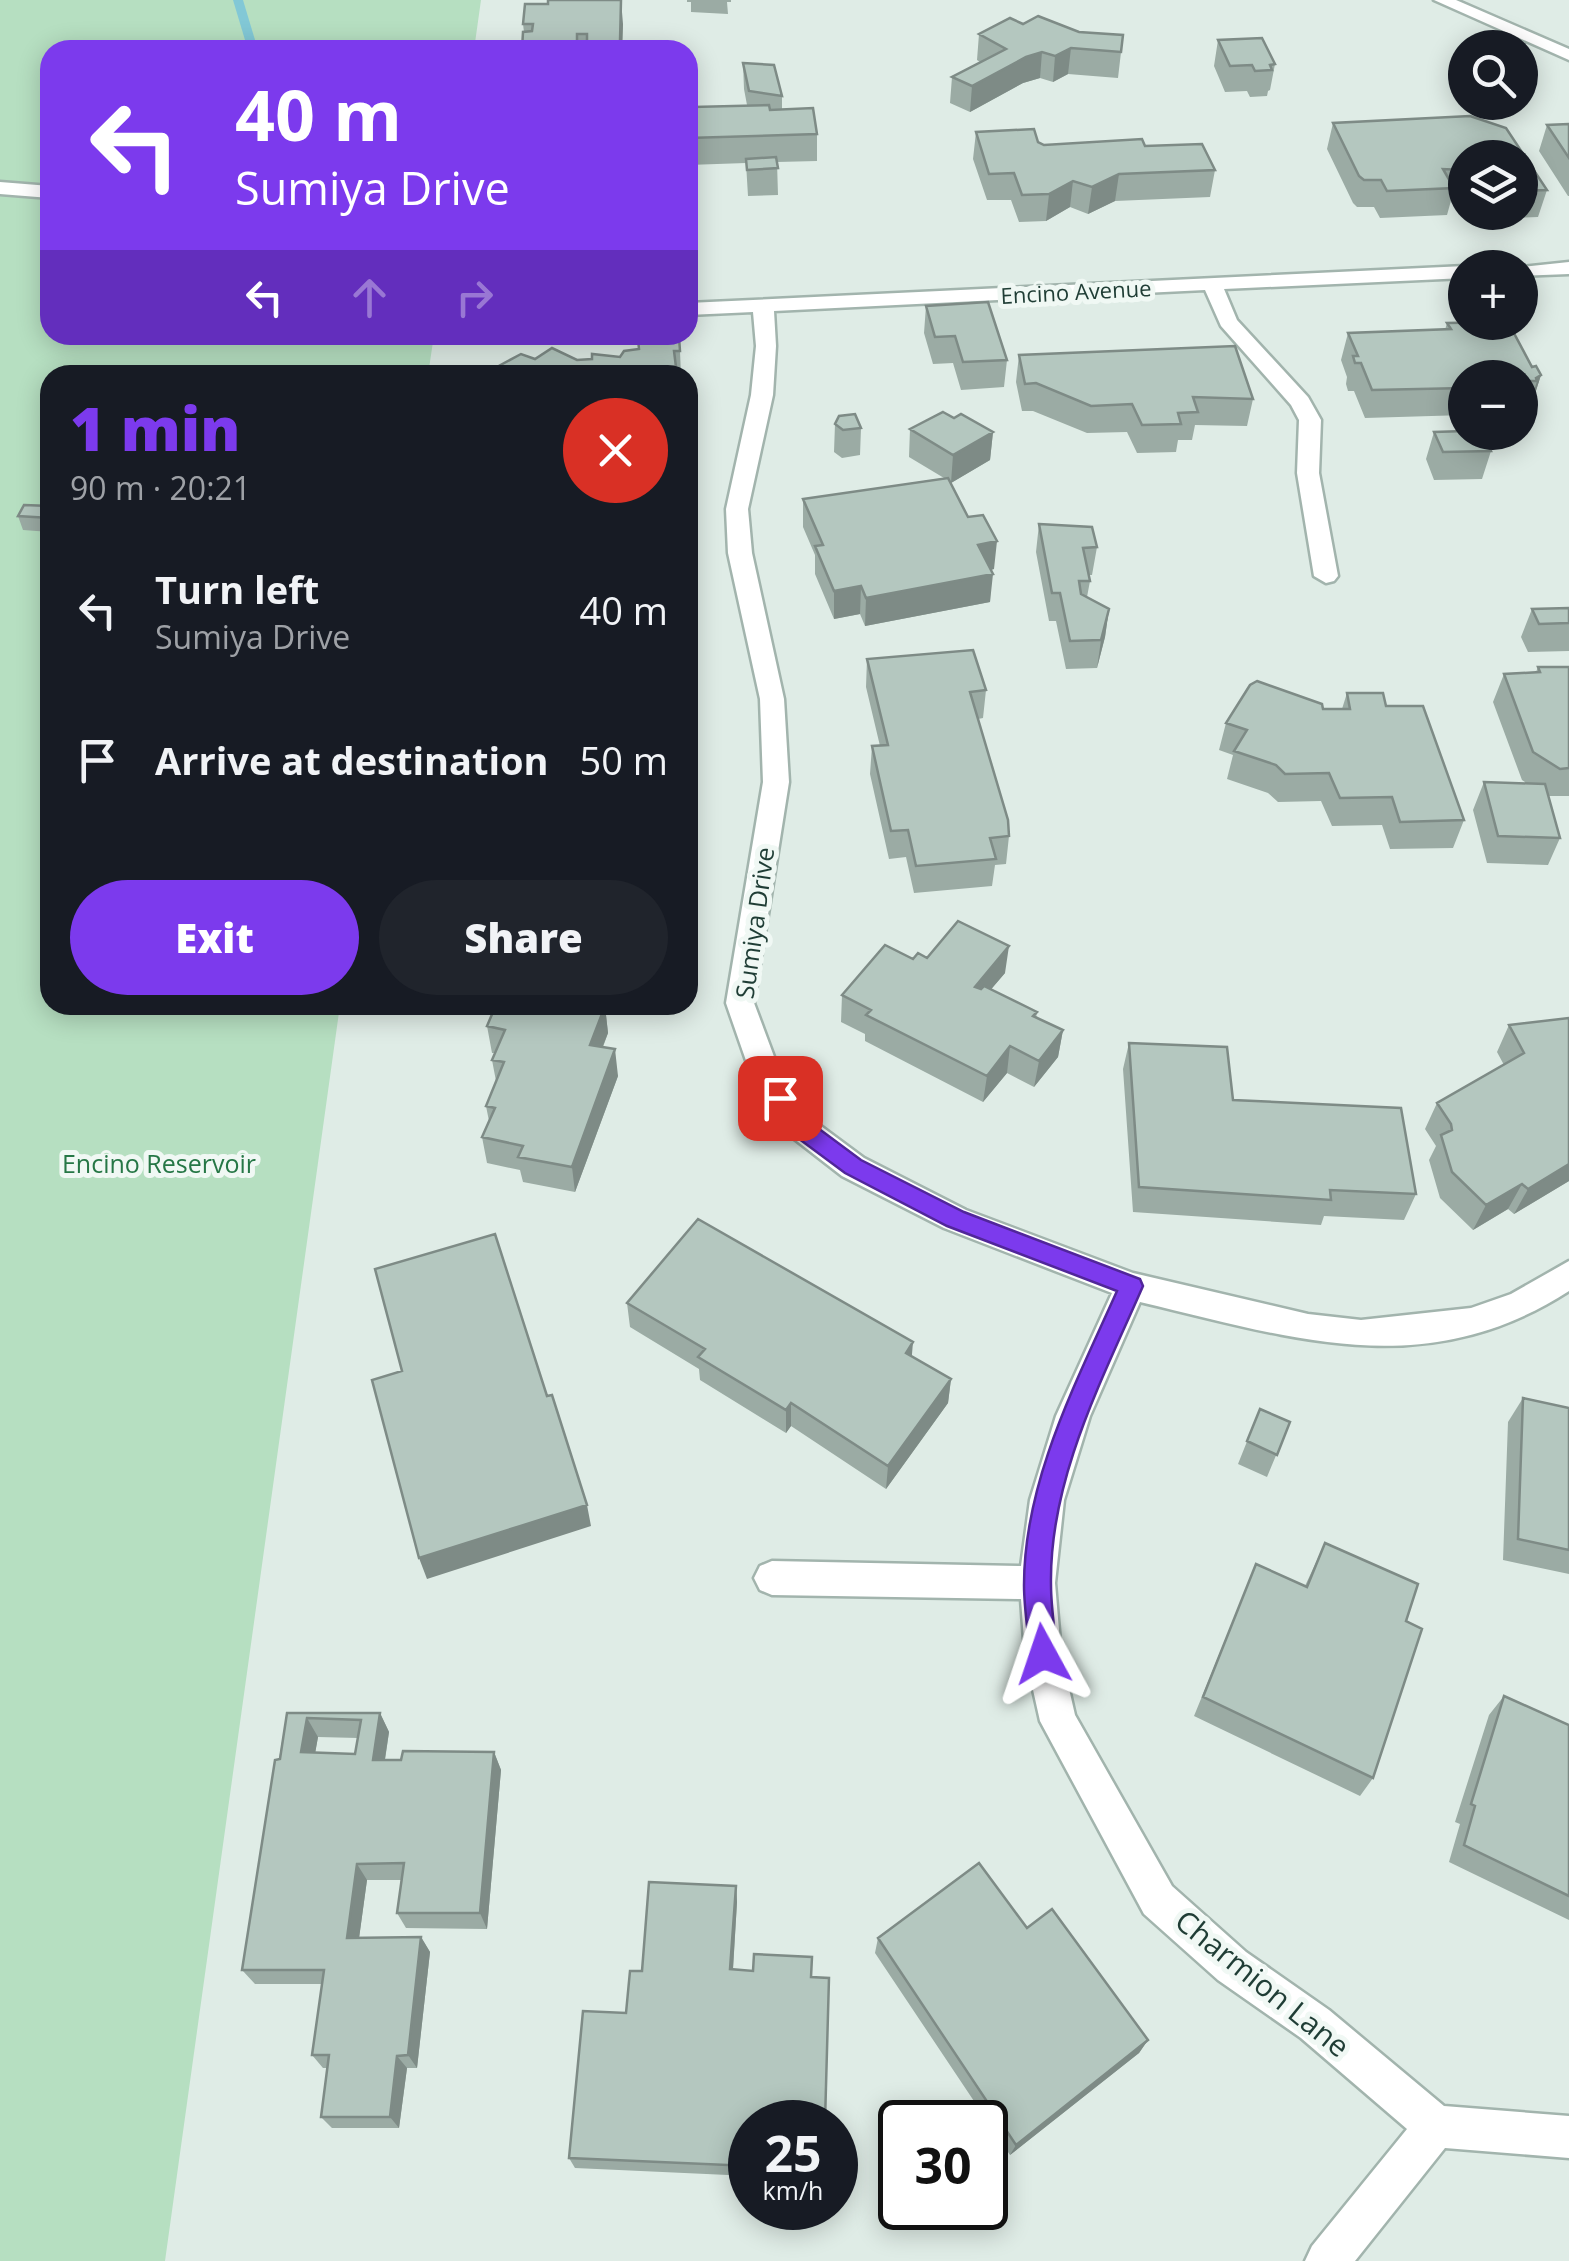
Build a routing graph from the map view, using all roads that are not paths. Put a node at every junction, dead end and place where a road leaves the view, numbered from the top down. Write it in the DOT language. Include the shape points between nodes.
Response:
graph roads {
  1 [pos="1442,0"];
  2 [pos="1569,55"];
  3 [pos="0,188"];
  4 [pos="40,191"];
  5 [pos="1569,268"];
  6 [pos="1538,269"];
  7 [pos="1448,273"];
  8 [pos="1212,284"];
  9 [pos="762,306"];
  10 [pos="698,309"];
  11 [pos="1326,576"];
  12 [pos="1569,1274"];
  13 [pos="1131,1286"];
  14 [pos="772,1578"];
  15 [pos="1037,1583"];
  16 [pos="1436,2126"];
  17 [pos="1569,2137"];
  18 [pos="1327,2261"];
  1 -- 2 [label="street"];
  3 -- 4 [label="street"];
  5 -- 6 [label="street"];
  7 -- 8 [label="street, Encino Avenue"];
  8 -- 9 [label="street, Encino Avenue"];
  8 -- 11 [label="street" via="1228,322 1310,420 1308,473"];
  9 -- 10 [label="street, Encino Avenue"];
  9 -- 13 [label="street, Sumiya Drive" via="762,395 737,508 772,699 776,782 740,1004 765,1072 795,1124 853,1167 955,1219"];
  12 -- 13 [label="street, Sumiya Drive" via="1522,1304 1472,1322 1361,1334"];
  13 -- 15 [label="street, Charmion Lane" via="1047,1500"];
  14 -- 15 [label="street"];
  15 -- 16 [label="street, Charmion Lane" via="1058,1721 1158,1900"];
  16 -- 17 [label="street"];
  16 -- 18 [label="street"];
}
